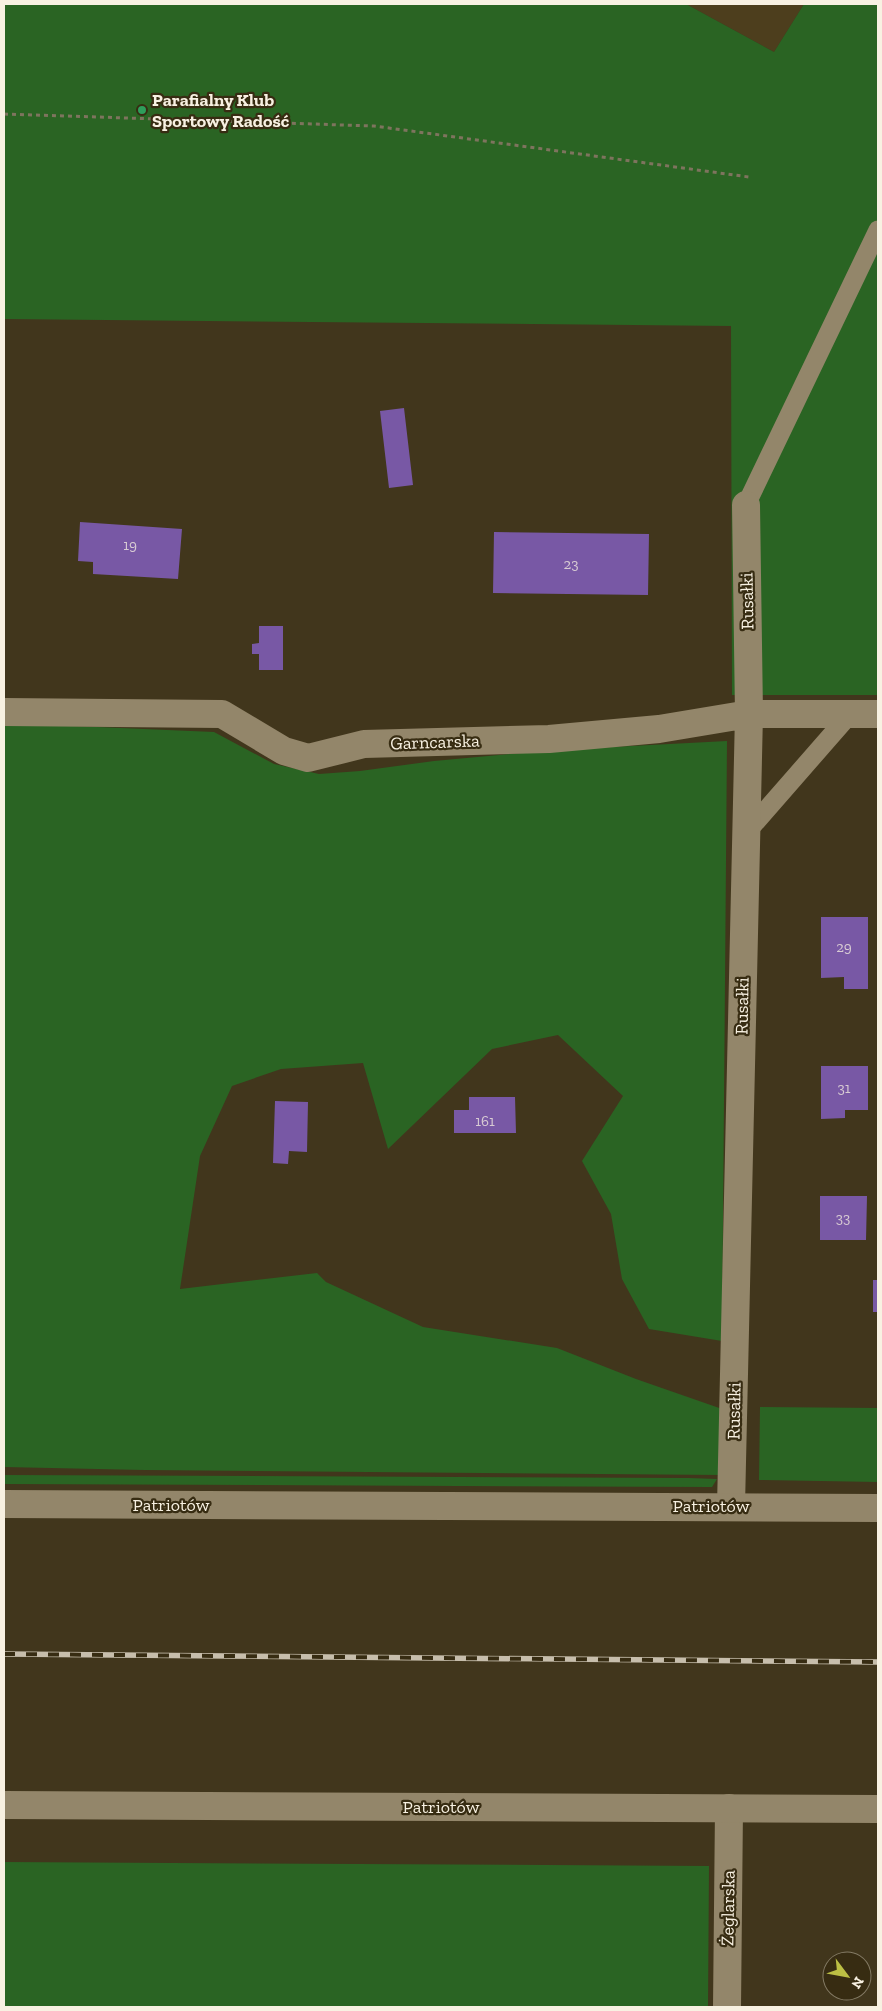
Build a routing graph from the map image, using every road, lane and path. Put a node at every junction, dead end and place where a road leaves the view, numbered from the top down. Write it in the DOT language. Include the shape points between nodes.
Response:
graph roads {
  1 [pos="4,114"];
  2 [pos="749,177"];
  3 [pos="878,230"];
  4 [pos="746,505"];
  5 [pos="4,712"];
  6 [pos="749,714"];
  7 [pos="850,714"];
  8 [pos="878,714"];
  9 [pos="746,833"];
  10 [pos="4,1504"];
  11 [pos="731,1506"];
  12 [pos="878,1508"];
  13 [pos="4,1805"];
  14 [pos="729,1808"];
  15 [pos="878,1810"];
  16 [pos="727,2007"];
  1 -- 2 [label="path" via="374,126"];
  3 -- 4 [label="lane"];
  4 -- 6 [label="street, Rusałki"];
  5 -- 6 [label="street, Garncarska" via="222,714 284,751 308,758 364,744 549,739 659,729"];
  6 -- 7 [label="street, Garncarska"];
  6 -- 9 [label="street, Rusałki"];
  7 -- 8 [label="street, Garncarska"];
  7 -- 9 [label="lane"];
  9 -- 11 [label="street, Rusałki"];
  10 -- 11 [label="street, Patriotów"];
  11 -- 12 [label="street, Patriotów"];
  13 -- 14 [label="street, Patriotów"];
  14 -- 15 [label="street, Patriotów"];
  14 -- 16 [label="street, Żeglarska"];
}
